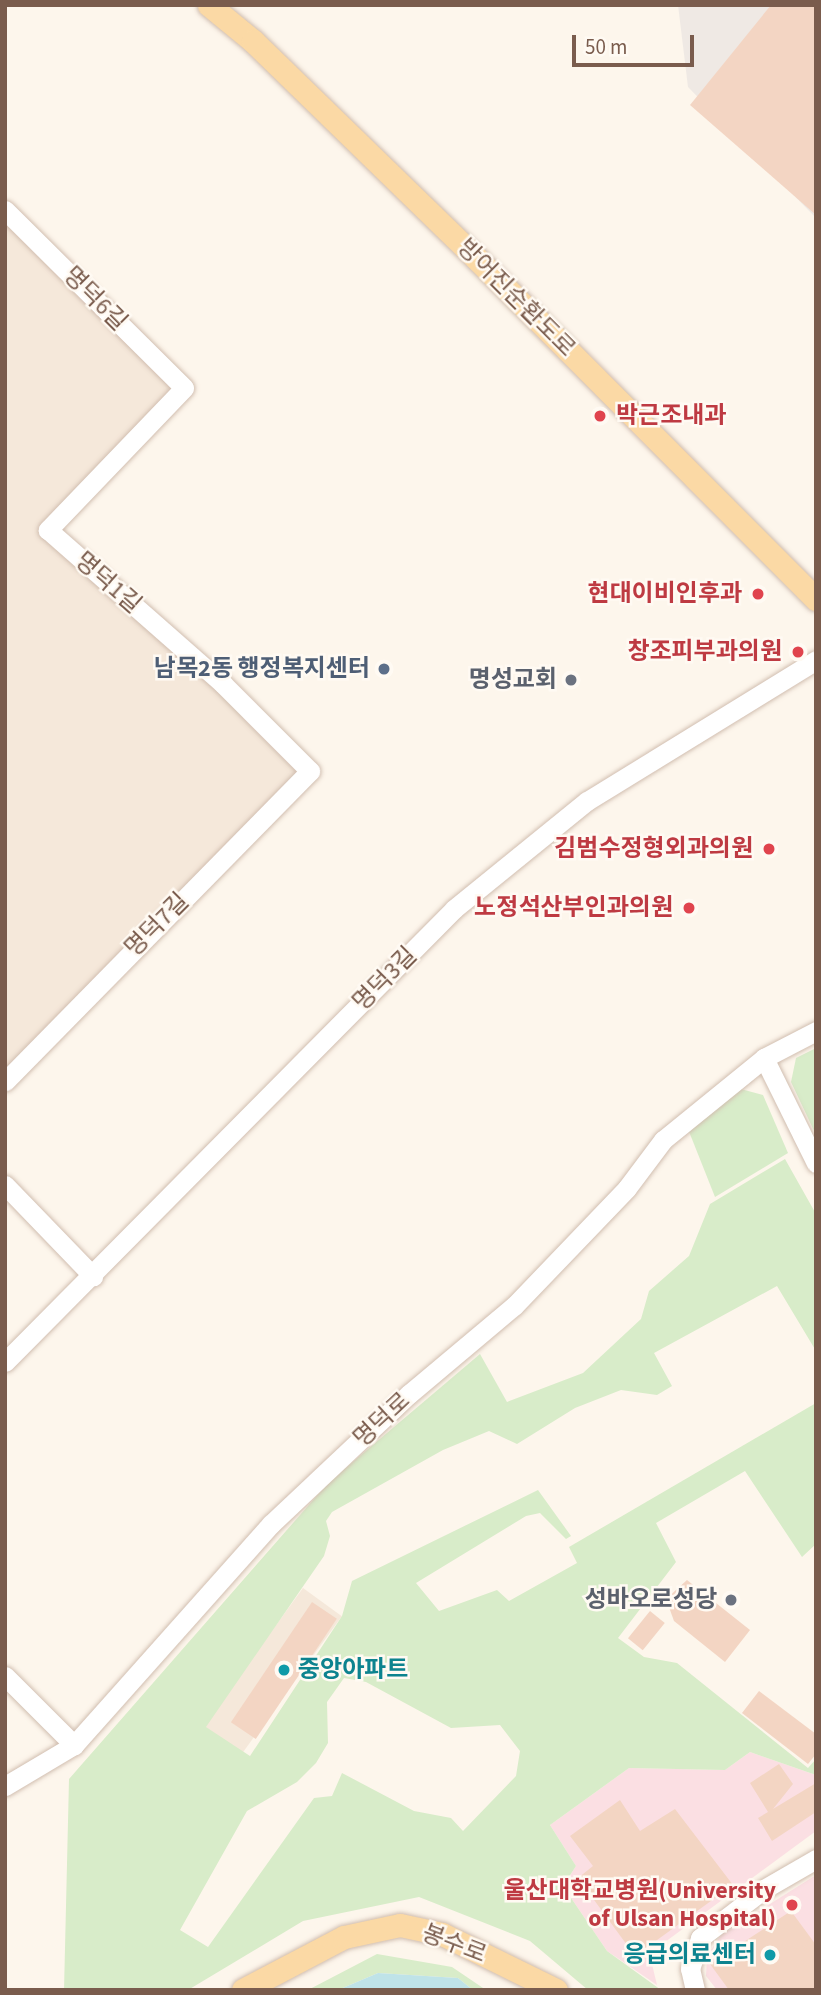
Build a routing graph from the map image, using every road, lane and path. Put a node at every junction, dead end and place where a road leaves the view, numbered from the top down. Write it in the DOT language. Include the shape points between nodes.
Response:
graph roads {
  1 [pos="209,5"];
  2 [pos="5,209"];
  3 [pos="184,388"];
  4 [pos="816,599"];
  5 [pos="816,660"];
  6 [pos="310,771"];
  7 [pos="816,1031"];
  8 [pos="764,1058"];
  9 [pos="5,1081"];
  10 [pos="816,1163"];
  11 [pos="5,1185"];
  12 [pos="93,1276"];
  13 [pos="5,1362"];
  14 [pos="5,1676"];
  15 [pos="74,1745"];
  16 [pos="5,1786"];
  17 [pos="816,1859"];
  18 [pos="550,1989"];
  19 [pos="243,1990"];
  20 [pos="695,1990"];
  1 -- 4 [label="main road, 방어진순환도로" via="253,41 471,252"];
  2 -- 3 [label="street, 명덕6길"];
  3 -- 6 [label="street, 명덕1길" via="48,530 223,684"];
  5 -- 12 [label="street, 명덕3길" via="587,801 454,909"];
  6 -- 9 [label="street, 명덕7길"];
  7 -- 8 [label="street, 명덕로"];
  8 -- 10 [label="street"];
  8 -- 15 [label="street, 명덕로" via="663,1140 627,1188 514,1306 409,1394 271,1524"];
  11 -- 12 [label="street"];
  12 -- 13 [label="street, 명덕3길"];
  14 -- 15 [label="street"];
  15 -- 16 [label="street, 명덕로"];
  17 -- 20 [label="street" via="764,1889 700,1938 690,1969"];
  18 -- 19 [label="main road, 봉수로" via="442,1934 400,1925 344,1937"];
}
